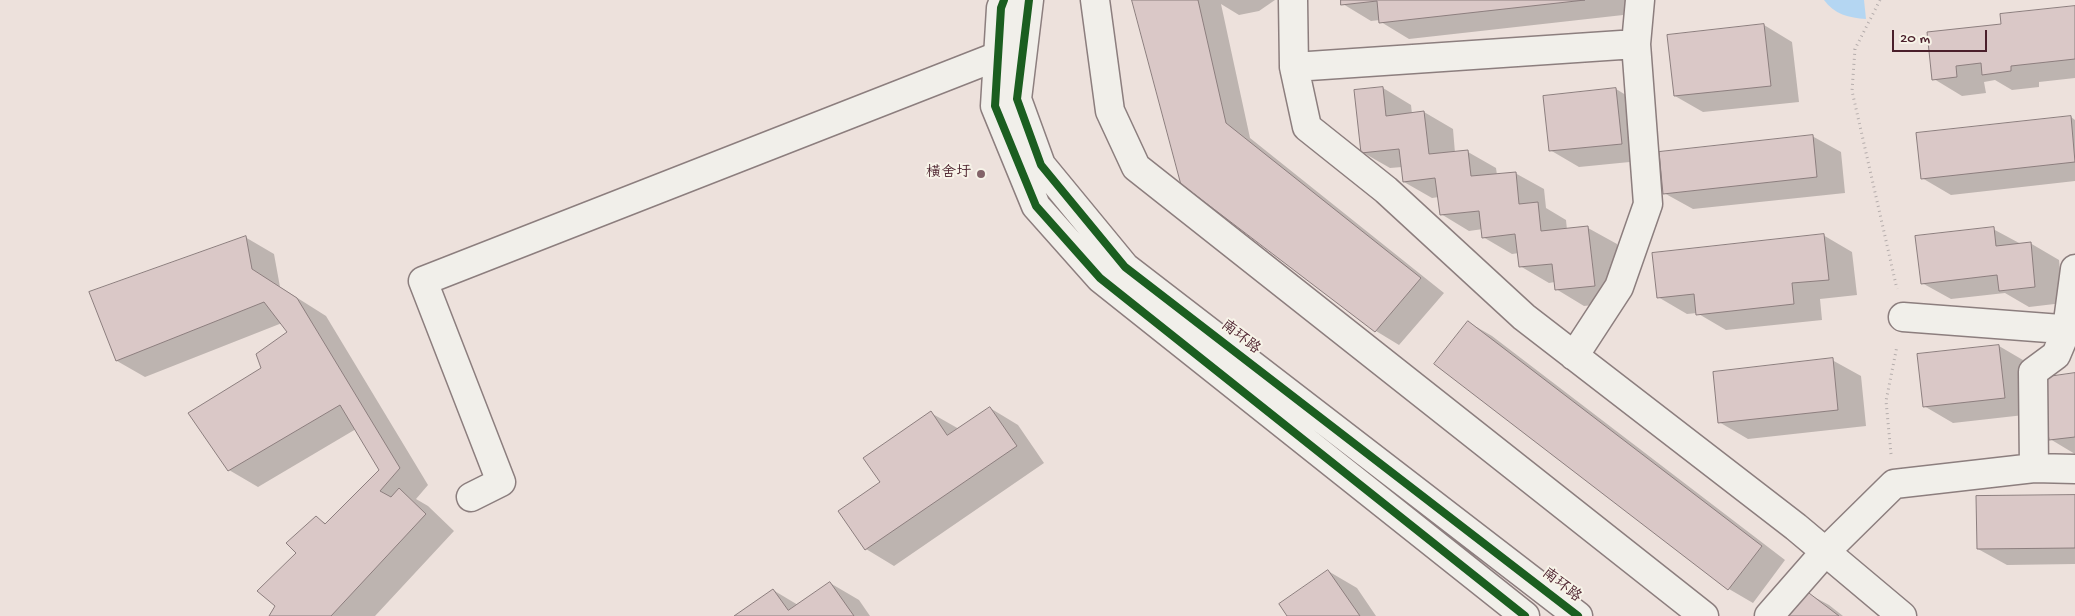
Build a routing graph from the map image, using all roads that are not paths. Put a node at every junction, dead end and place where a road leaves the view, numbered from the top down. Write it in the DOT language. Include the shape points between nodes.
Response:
graph roads {
  1 [pos="1004,0"];
  2 [pos="1029,0"];
  3 [pos="1095,0"];
  4 [pos="1293,0"];
  5 [pos="1640,0"];
  6 [pos="1636,44"];
  7 [pos="998,56"];
  8 [pos="1294,67"];
  9 [pos="2075,269"];
  10 [pos="1903,316"];
  11 [pos="2071,329"];
  12 [pos="1574,356"];
  13 [pos="2034,468"];
  14 [pos="2075,468"];
  15 [pos="471,496"];
  16 [pos="1825,552"];
  17 [pos="1525,616"];
  18 [pos="1578,616"];
  19 [pos="1704,616"];
  20 [pos="1769,616"];
  21 [pos="1902,616"];
  1 -- 7 [label="main road"];
  2 -- 18 [label="main road, 南环路" via="1017,99 1041,164 1125,266"];
  3 -- 19 [label="main road" via="1110,112 1136,167"];
  4 -- 8 [label="main road"];
  5 -- 6 [label="main road"];
  6 -- 8 [label="main road"];
  6 -- 12 [label="main road" via="1648,204 1619,287"];
  7 -- 15 [label="main road" via="423,281 501,482"];
  7 -- 17 [label="main road" via="995,106 1036,206 1100,278"];
  8 -- 12 [label="main road" via="1306,127 1386,190 1524,317"];
  9 -- 11 [label="main road"];
  10 -- 11 [label="main road"];
  11 -- 13 [label="main road" via="2056,355 2033,372"];
  12 -- 16 [label="main road"];
  13 -- 14 [label="main road"];
  13 -- 16 [label="main road" via="1894,484"];
  16 -- 20 [label="main road"];
  16 -- 21 [label="main road"];
}
